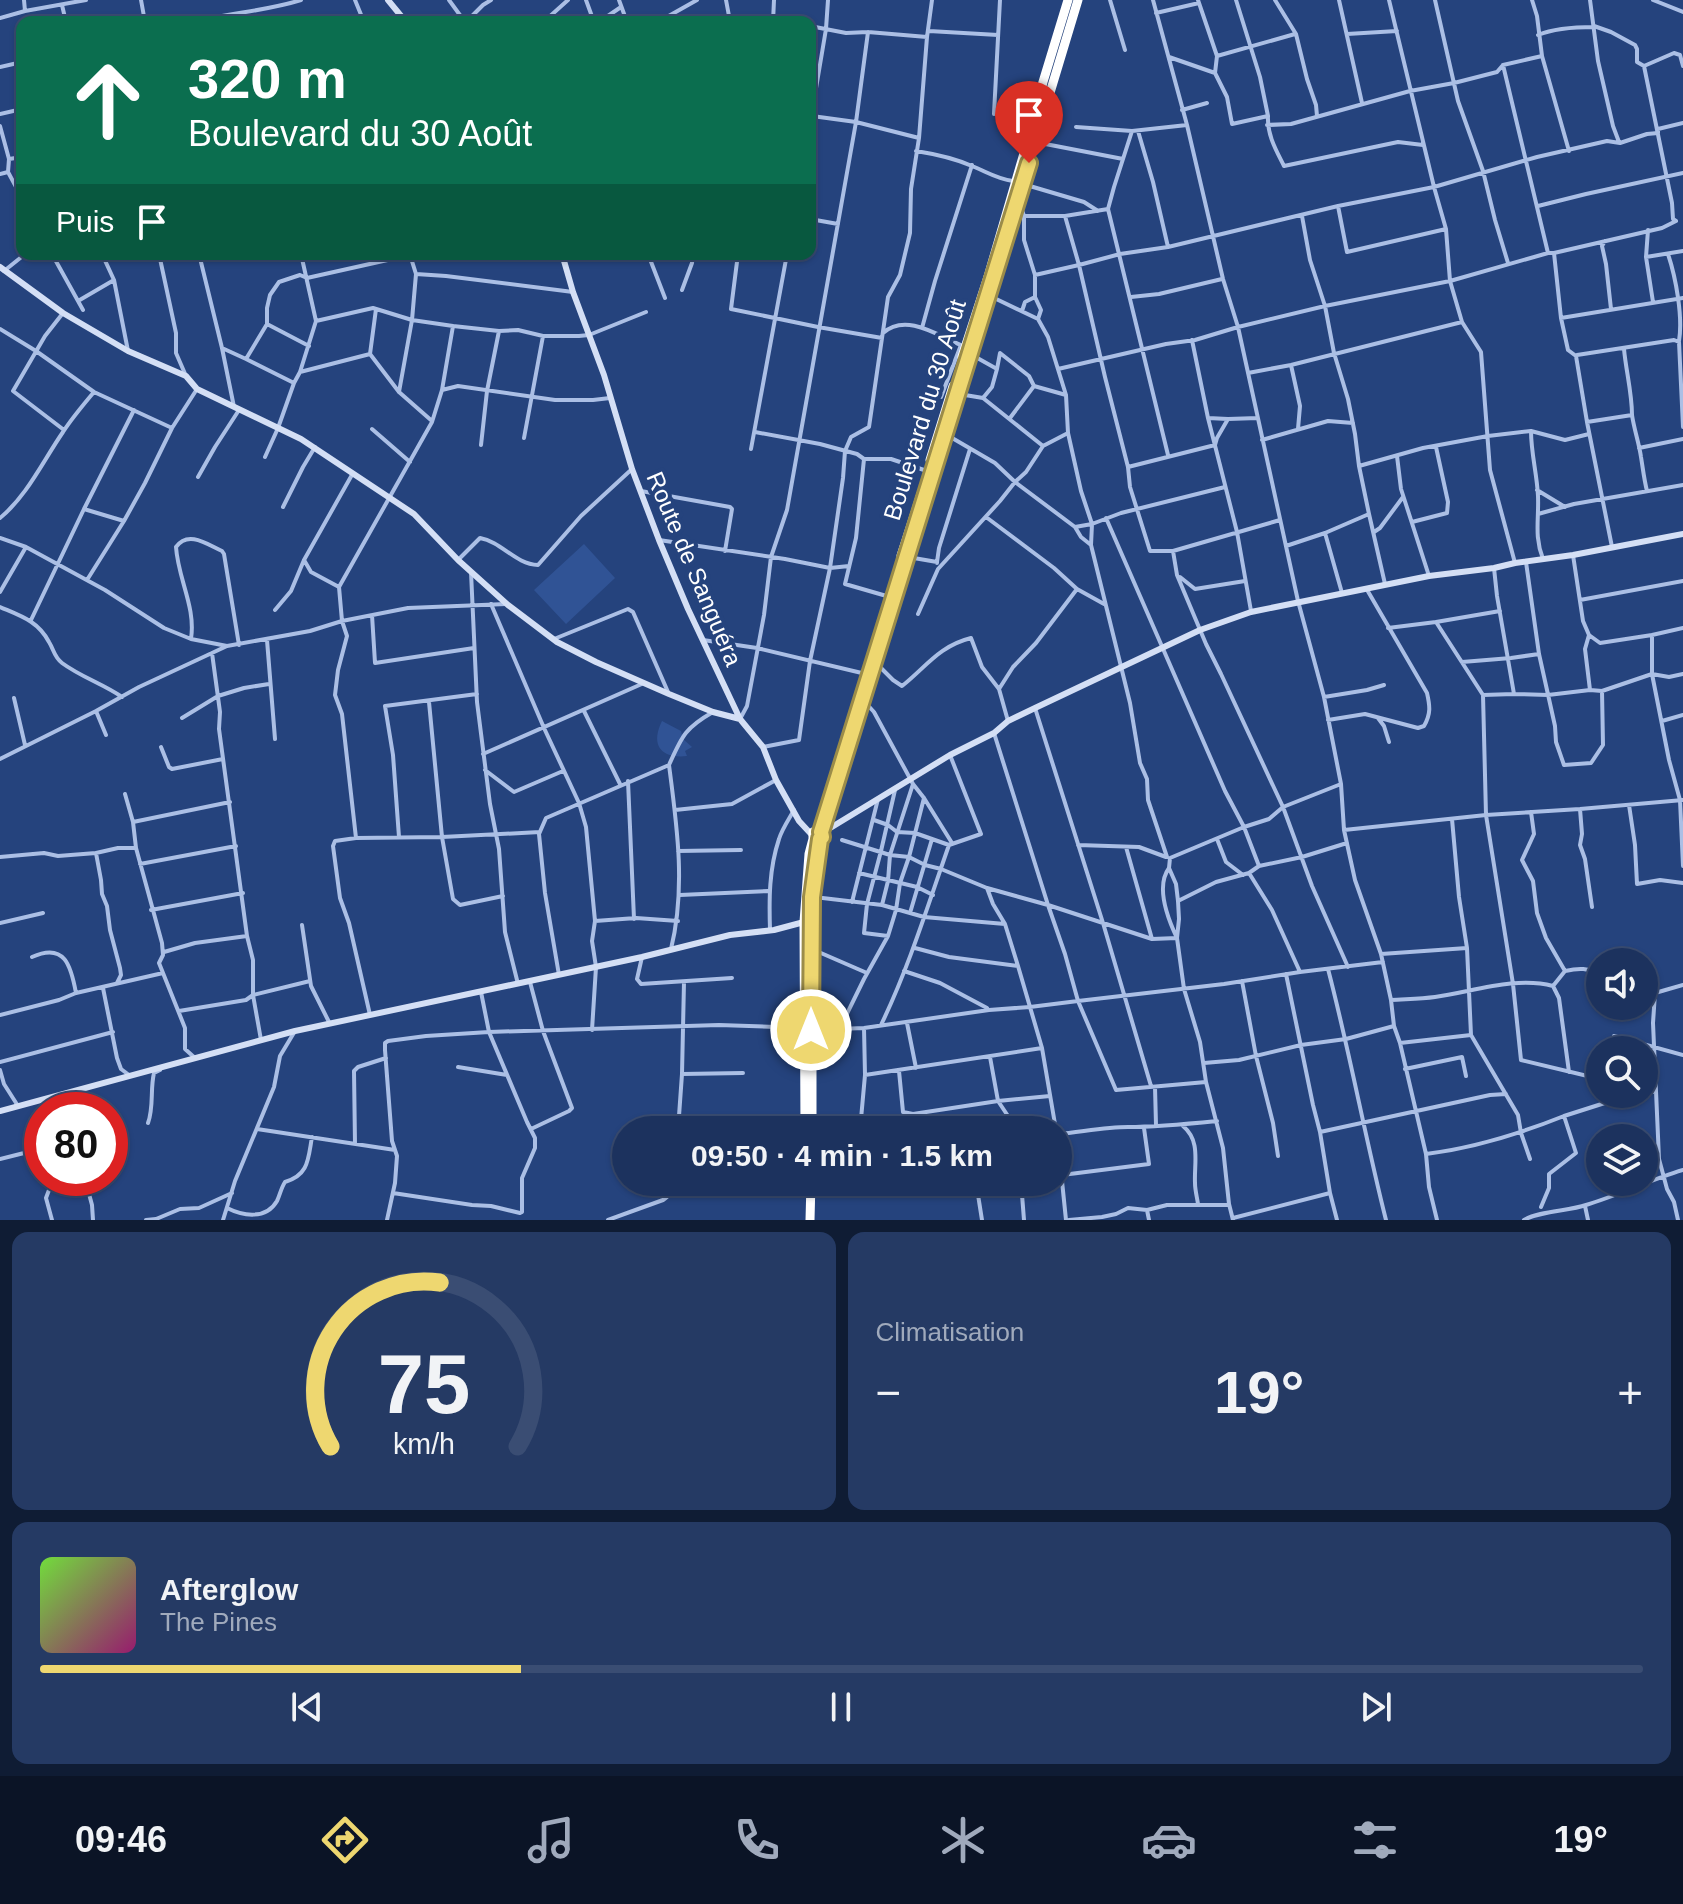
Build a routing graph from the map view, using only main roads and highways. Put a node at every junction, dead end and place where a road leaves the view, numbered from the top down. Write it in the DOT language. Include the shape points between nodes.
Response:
graph roads {
  1 [pos="1068,0"];
  2 [pos="1078,0"];
  3 [pos="1032,142"];
  4 [pos="1019,183"];
  5 [pos="965,348"];
  6 [pos="872,661"];
  7 [pos="861,697"];
  8 [pos="817,835"];
  9 [pos="808,1029"];
  10 [pos="805,1116"];
  11 [pos="811,1116"];
  12 [pos="808,1196"];
  13 [pos="811,1196"];
  14 [pos="808,1220"];
  1 -- 3 [label="highway, Boulevard du 30 Août" via="1043,82"];
  2 -- 3 [label="highway, Boulevard du 30 Août"];
  3 -- 4 [label="highway, Boulevard du 30 Août"];
  4 -- 5 [label="highway, Boulevard du 30 Août"];
  4 -- 5 [label="highway, Boulevard du 30 Août" via="989,295"];
  5 -- 6 [label="highway, Boulevard du 30 Août"];
  5 -- 6 [label="highway, Boulevard du 30 Août" via="957,393"];
  6 -- 7 [label="highway, Boulevard du 30 Août"];
  6 -- 7 [label="highway, Boulevard du 30 Août"];
  7 -- 8 [label="highway, Boulevard du 30 Août"];
  8 -- 9 [label="highway, Boulevard du 30 Août"];
  8 -- 9 [label="highway, Boulevard du 30 Août" via="809,854 804,922"];
  9 -- 10 [label="highway, Boulevard du 30 Août"];
  9 -- 11 [label="highway, Boulevard du 30 Août"];
  12 -- 14 [label="highway"];
  13 -- 14 [label="highway"];
}
